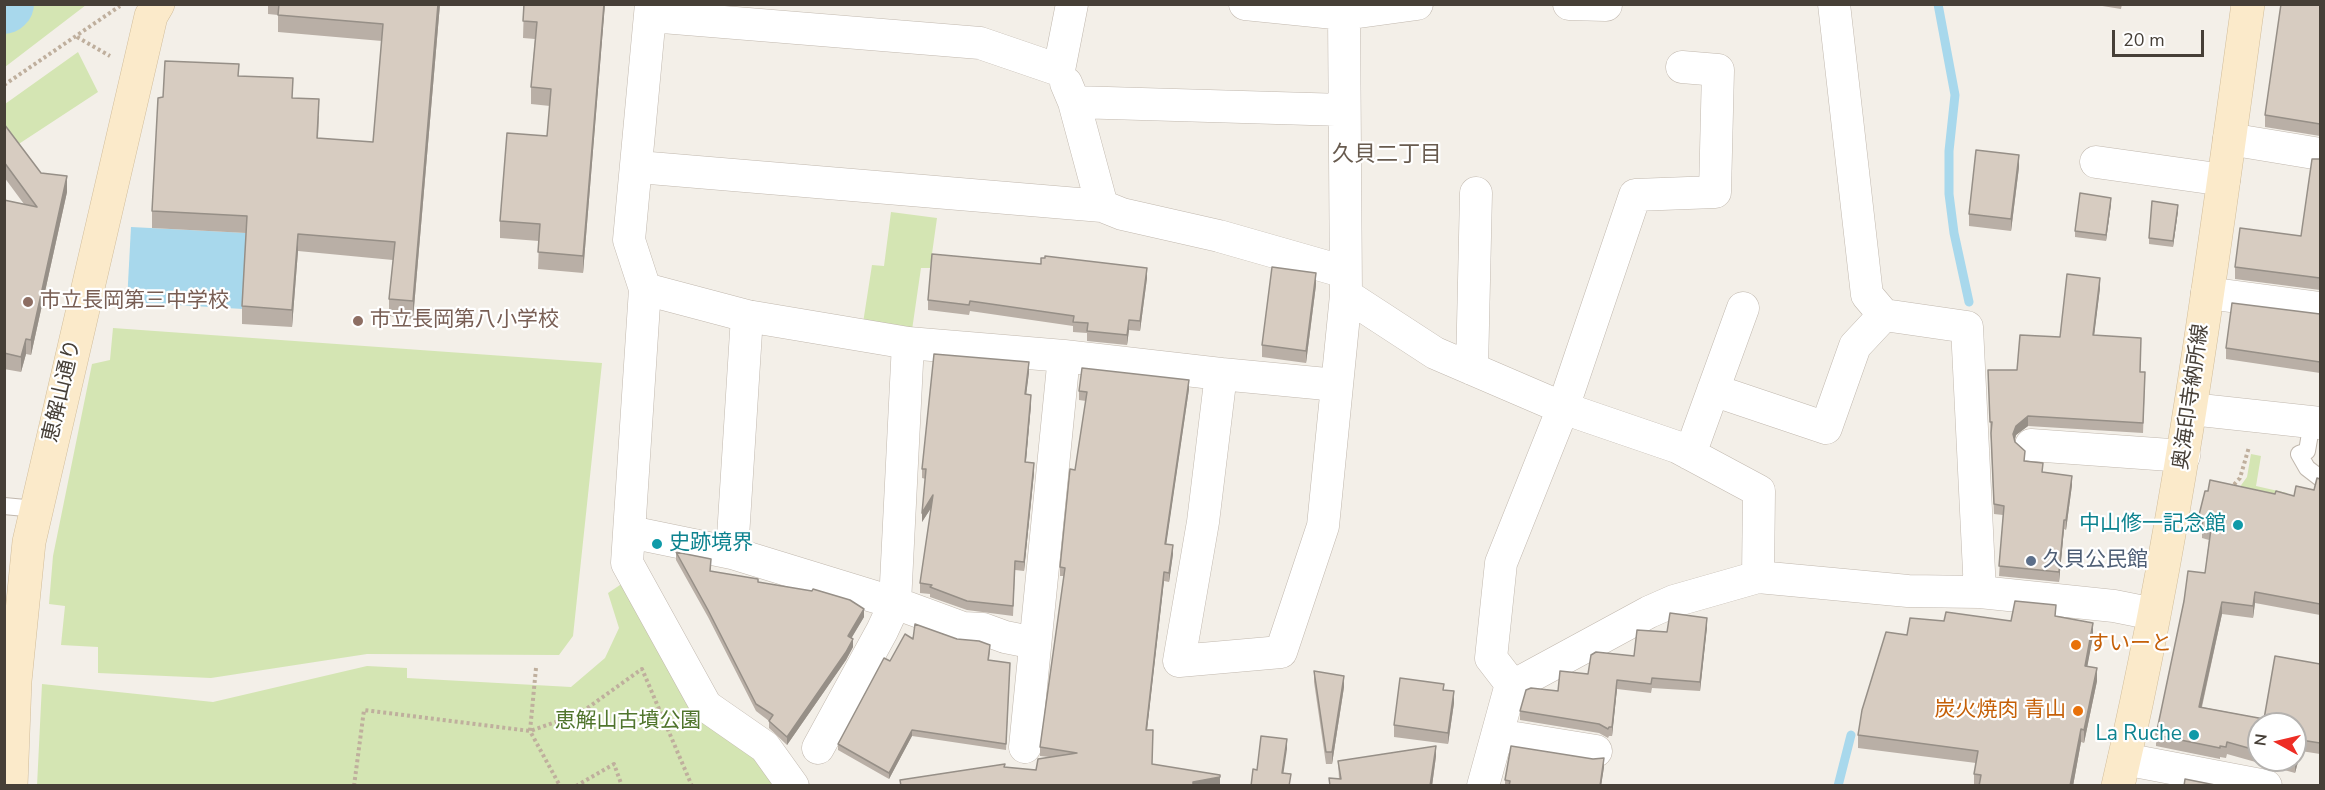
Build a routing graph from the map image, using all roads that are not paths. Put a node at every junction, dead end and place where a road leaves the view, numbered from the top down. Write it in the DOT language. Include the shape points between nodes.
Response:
graph roads {
  1 [pos="158,4"];
  2 [pos="1072,4"];
  3 [pos="1245,4"];
  4 [pos="1417,4"];
  5 [pos="1569,4"];
  6 [pos="1834,4"];
  7 [pos="2248,4"];
  8 [pos="1606,5"];
  9 [pos="1344,9"];
  10 [pos="651,10"];
  11 [pos="1682,68"];
  12 [pos="1059,70"];
  13 [pos="1074,102"];
  14 [pos="1344,110"];
  15 [pos="2229,139"];
  16 [pos="2320,154"];
  17 [pos="2096,162"];
  18 [pos="638,167"];
  19 [pos="2224,180"];
  20 [pos="1476,193"];
  21 [pos="1102,206"];
  22 [pos="1346,284"];
  23 [pos="645,289"];
  24 [pos="2207,293"];
  25 [pos="1743,308"];
  26 [pos="2320,308"];
  27 [pos="1884,315"];
  28 [pos="747,316"];
  29 [pos="908,343"];
  30 [pos="1064,356"];
  31 [pos="1472,369"];
  32 [pos="1221,374"];
  33 [pos="1337,385"];
  34 [pos="1713,390"];
  35 [pos="1563,408"];
  36 [pos="2191,409"];
  37 [pos="2316,422"];
  38 [pos="2031,445"];
  39 [pos="1690,454"];
  40 [pos="2184,456"];
  41 [pos="2320,478"];
  42 [pos="20,507"];
  43 [pos="630,532"];
  44 [pos="732,553"];
  45 [pos="1758,577"];
  46 [pos="1980,592"];
  47 [pos="895,603"];
  48 [pos="2154,614"];
  49 [pos="1035,643"];
  50 [pos="10,660"];
  51 [pos="1511,684"];
  52 [pos="1497,735"];
  53 [pos="1025,747"];
  54 [pos="818,748"];
  55 [pos="1596,751"];
  56 [pos="2121,772"];
  57 [pos="11,786"];
  58 [pos="793,786"];
  59 [pos="1483,786"];
  60 [pos="2265,786"];
  1 -- 42 [label="street, 恵解山通り" via="151,16"];
  2 -- 12 [label="street"];
  3 -- 9 [label="street"];
  4 -- 9 [label="street"];
  5 -- 8 [label="street"];
  6 -- 27 [label="street" via="1867,295"];
  7 -- 15 [label="street, 奥海印寺納所線"];
  9 -- 14 [label="street"];
  10 -- 12 [label="street" via="980,43"];
  10 -- 18 [label="street"];
  11 -- 35 [label="street" via="1718,70 1714,192 1635,195"];
  12 -- 13 [label="street"];
  13 -- 14 [label="street"];
  13 -- 21 [label="street"];
  14 -- 22 [label="street"];
  15 -- 16 [label="street"];
  15 -- 19 [label="street, 奥海印寺納所線"];
  17 -- 19 [label="street"];
  18 -- 21 [label="street"];
  18 -- 23 [label="street" via="629,240"];
  19 -- 24 [label="street, 奥海印寺納所線"];
  20 -- 31 [label="street"];
  21 -- 22 [label="street" via="1219,236"];
  22 -- 31 [label="street" via="1435,353"];
  22 -- 33 [label="street"];
  23 -- 28 [label="street"];
  23 -- 43 [label="street"];
  24 -- 26 [label="street"];
  24 -- 36 [label="street, 奥海印寺納所線"];
  25 -- 34 [label="street"];
  27 -- 34 [label="street" via="1855,346 1826,428"];
  27 -- 46 [label="street" via="1967,327"];
  28 -- 29 [label="street"];
  28 -- 44 [label="street"];
  29 -- 30 [label="street"];
  29 -- 47 [label="street"];
  30 -- 32 [label="street"];
  30 -- 49 [label="street"];
  31 -- 35 [label="street"];
  32 -- 33 [label="street"];
  32 -- 33 [label="street" via="1203,522 1179,661 1281,652 1323,526"];
  34 -- 39 [label="street"];
  35 -- 39 [label="street"];
  35 -- 51 [label="street" via="1501,563 1491,658"];
  36 -- 37 [label="street"];
  36 -- 40 [label="street, 奥海印寺納所線"];
  37 -- 41 [label="lane" via="2307,451 2299,454 2307,468"];
  38 -- 40 [label="street"];
  39 -- 45 [label="street" via="1759,491"];
  40 -- 48 [label="street, 奥海印寺納所線"];
  42 -- 50 [label="street, 恵解山通り" via="28,542"];
  43 -- 44 [label="street"];
  43 -- 58 [label="street" via="627,563 706,706 765,747"];
  44 -- 47 [label="street"];
  45 -- 46 [label="street" via="1908,591"];
  45 -- 51 [label="street" via="1674,601"];
  46 -- 48 [label="street"];
  47 -- 49 [label="street" via="963,628 983,628"];
  47 -- 54 [label="street"];
  48 -- 56 [label="street, 奥海印寺納所線"];
  49 -- 53 [label="street"];
  50 -- 57 [label="street, 恵解山通り"];
  51 -- 52 [label="street"];
  52 -- 55 [label="street"];
  52 -- 59 [label="street"];
  56 -- 60 [label="street"];
}
